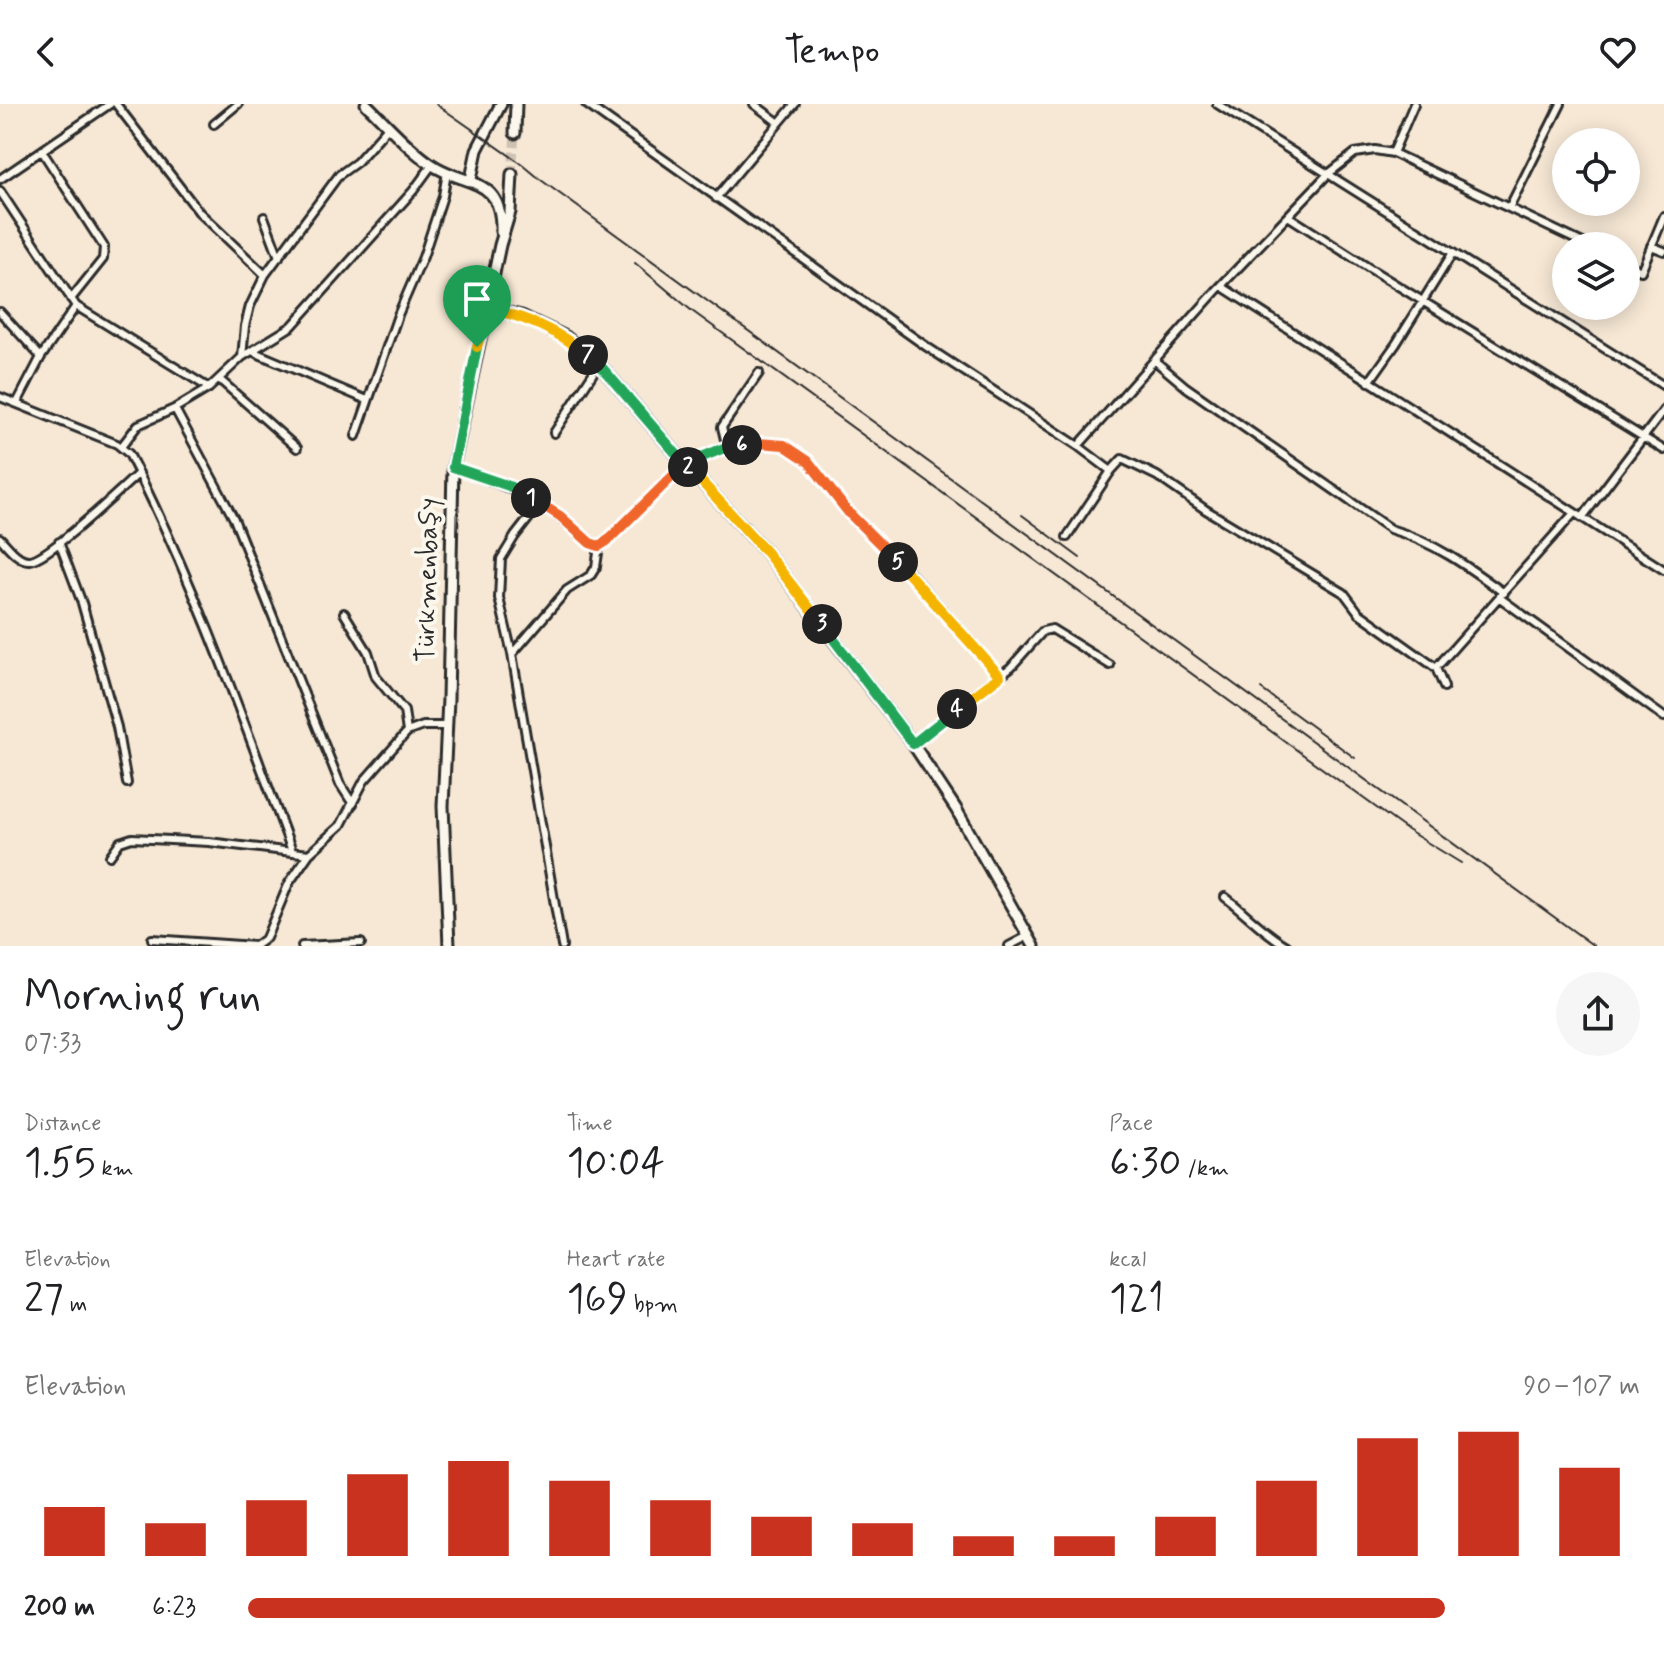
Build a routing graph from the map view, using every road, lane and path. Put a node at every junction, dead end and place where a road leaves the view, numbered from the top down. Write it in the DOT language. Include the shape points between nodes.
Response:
graph roads {
  1 [pos="113,104"];
  2 [pos="238,104"];
  3 [pos="366,104"];
  4 [pos="501,104"];
  5 [pos="516,104"];
  6 [pos="586,104"];
  7 [pos="754,104"];
  8 [pos="795,104"];
  9 [pos="1217,104"];
  10 [pos="1414,104"];
  11 [pos="1561,104"];
  12 [pos="779,123"];
  13 [pos="214,124"];
  14 [pos="389,126"];
  15 [pos="515,133"];
  16 [pos="42,151"];
  17 [pos="1393,153"];
  18 [pos="432,165"];
  19 [pos="447,172"];
  20 [pos="512,174"];
  21 [pos="1327,175"];
  22 [pos="0,179"];
  23 [pos="471,179"];
  24 [pos="0,191"];
  25 [pos="716,198"];
  26 [pos="1509,208"];
  27 [pos="1288,216"];
  28 [pos="1664,216"];
  29 [pos="264,217"];
  30 [pos="1560,232"];
  31 [pos="500,245"];
  32 [pos="1651,246"];
  33 [pos="1664,251"];
  34 [pos="1452,254"];
  35 [pos="279,257"];
  36 [pos="1640,271"];
  37 [pos="265,275"];
  38 [pos="1221,286"];
  39 [pos="71,299"];
  40 [pos="1421,300"];
  41 [pos="76,306"];
  42 [pos="487,308"];
  43 [pos="0,312"];
  44 [pos="254,352"];
  45 [pos="41,357"];
  46 [pos="242,357"];
  47 [pos="1154,360"];
  48 [pos="599,364"];
  49 [pos="759,373"];
  50 [pos="219,379"];
  51 [pos="1369,382"];
  52 [pos="1664,386"];
  53 [pos="209,388"];
  54 [pos="0,397"];
  55 [pos="367,400"];
  56 [pos="17,403"];
  57 [pos="175,409"];
  58 [pos="1664,410"];
  59 [pos="554,433"];
  60 [pos="356,436"];
  61 [pos="1645,438"];
  62 [pos="1078,446"];
  63 [pos="121,447"];
  64 [pos="297,448"];
  65 [pos="727,448"];
  66 [pos="1664,450"];
  67 [pos="685,464"];
  68 [pos="453,467"];
  69 [pos="1111,471"];
  70 [pos="139,473"];
  71 [pos="540,504"];
  72 [pos="1574,513"];
  73 [pos="1582,518"];
  74 [pos="1067,537"];
  75 [pos="0,538"];
  76 [pos="59,542"];
  77 [pos="599,546"];
  78 [pos="1664,570"];
  79 [pos="1502,596"];
  80 [pos="344,613"];
  81 [pos="512,654"];
  82 [pos="1110,665"];
  83 [pos="1436,668"];
  84 [pos="1000,676"];
  85 [pos="1444,687"];
  86 [pos="1664,717"];
  87 [pos="447,726"];
  88 [pos="407,732"];
  89 [pos="913,744"];
  90 [pos="127,783"];
  91 [pos="353,804"];
  92 [pos="292,851"];
  93 [pos="309,854"];
  94 [pos="110,856"];
  95 [pos="1225,897"];
  96 [pos="1028,936"];
  97 [pos="152,939"];
  98 [pos="361,943"];
  99 [pos="302,946"];
  100 [pos="449,946"];
  101 [pos="562,946"];
  102 [pos="1009,946"];
  103 [pos="1034,946"];
  104 [pos="1287,946"];
  1 -- 16 [label="street"];
  1 -- 37 [label="street" via="199,212"];
  2 -- 13 [label="street"];
  3 -- 14 [label="street"];
  4 -- 23 [label="street" via="477,150"];
  5 -- 15 [label="street"];
  6 -- 25 [label="street"];
  7 -- 12 [label="street"];
  8 -- 12 [label="street"];
  9 -- 21 [label="street"];
  10 -- 17 [label="street"];
  11 -- 26 [label="street"];
  12 -- 25 [label="street"];
  14 -- 18 [label="street"];
  14 -- 35 [label="street" via="339,175"];
  16 -- 22 [label="street"];
  16 -- 39 [label="street" via="104,247 103,259"];
  17 -- 21 [label="street" via="1355,153"];
  17 -- 26 [label="street"];
  18 -- 19 [label="street"];
  18 -- 44 [label="street" via="292,326"];
  19 -- 23 [label="street"];
  19 -- 55 [label="street" via="423,257"];
  20 -- 31 [label="street, Türkmenbaşy" via="510,212"];
  21 -- 27 [label="street"];
  21 -- 34 [label="street"];
  23 -- 31 [label="street" via="497,201"];
  24 -- 39 [label="street"];
  25 -- 62 [label="street"];
  26 -- 30 [label="street"];
  27 -- 38 [label="street"];
  27 -- 40 [label="street"];
  28 -- 32 [label="street"];
  29 -- 35 [label="street"];
  31 -- 42 [label="street, Türkmenbaşy"];
  32 -- 33 [label="street"];
  32 -- 36 [label="street"];
  34 -- 40 [label="street"];
  34 -- 52 [label="street"];
  35 -- 37 [label="street"];
  37 -- 46 [label="street" via="248,316"];
  38 -- 47 [label="street"];
  38 -- 51 [label="street"];
  39 -- 41 [label="street"];
  40 -- 51 [label="street"];
  40 -- 61 [label="street"];
  41 -- 45 [label="street"];
  41 -- 53 [label="street"];
  42 -- 48 [label="street" via="522,316 566,337"];
  42 -- 68 [label="street, Türkmenbaşy"];
  43 -- 45 [label="street"];
  44 -- 46 [label="street"];
  44 -- 55 [label="street"];
  45 -- 56 [label="street"];
  46 -- 50 [label="street"];
  47 -- 62 [label="street"];
  47 -- 79 [label="street" via="1390,529 1456,557"];
  48 -- 59 [label="street"];
  48 -- 67 [label="street"];
  49 -- 65 [label="street" via="722,427"];
  50 -- 53 [label="street"];
  50 -- 64 [label="street"];
  51 -- 72 [label="street"];
  53 -- 57 [label="street"];
  54 -- 56 [label="street"];
  55 -- 60 [label="street"];
  56 -- 63 [label="street"];
  57 -- 63 [label="street" via="138,425"];
  57 -- 91 [label="street" via="234,519 340,784"];
  58 -- 61 [label="street"];
  61 -- 66 [label="street"];
  61 -- 73 [label="street"];
  62 -- 69 [label="street"];
  63 -- 70 [label="street"];
  65 -- 67 [label="street"];
  65 -- 84 [label="street" via="784,445 808,461 848,512"];
  67 -- 77 [label="street"];
  67 -- 89 [label="street" via="767,553"];
  68 -- 71 [label="street" via="509,486"];
  68 -- 87 [label="street, Türkmenbaşy"];
  69 -- 74 [label="street"];
  69 -- 83 [label="street" via="1122,459 1157,476 1344,593 1359,613"];
  70 -- 76 [label="street"];
  70 -- 92 [label="street" via="226,677"];
  71 -- 77 [label="street"];
  71 -- 81 [label="street" via="501,559 499,598"];
  72 -- 73 [label="street"];
  72 -- 79 [label="street"];
  73 -- 78 [label="street"];
  75 -- 76 [label="street" via="21,559 33,560"];
  76 -- 90 [label="street" via="117,727"];
  77 -- 81 [label="street" via="591,575 567,590"];
  79 -- 83 [label="street"];
  79 -- 86 [label="street"];
  80 -- 88 [label="street" via="368,652 376,677 404,711"];
  81 -- 101 [label="street"];
  82 -- 84 [label="street" via="1052,629 1043,631"];
  83 -- 85 [label="street"];
  84 -- 89 [label="street"];
  87 -- 88 [label="street"];
  87 -- 100 [label="street, Türkmenbaşy" via="443,806"];
  88 -- 91 [label="street" via="364,781"];
  89 -- 96 [label="street"];
  91 -- 93 [label="street" via="341,825"];
  92 -- 93 [label="street"];
  92 -- 94 [label="street" via="132,838 120,842"];
  93 -- 97 [label="street" via="289,883 266,938 255,946"];
  95 -- 104 [label="street"];
  96 -- 102 [label="street"];
  96 -- 103 [label="street"];
  98 -- 99 [label="street"];
}
